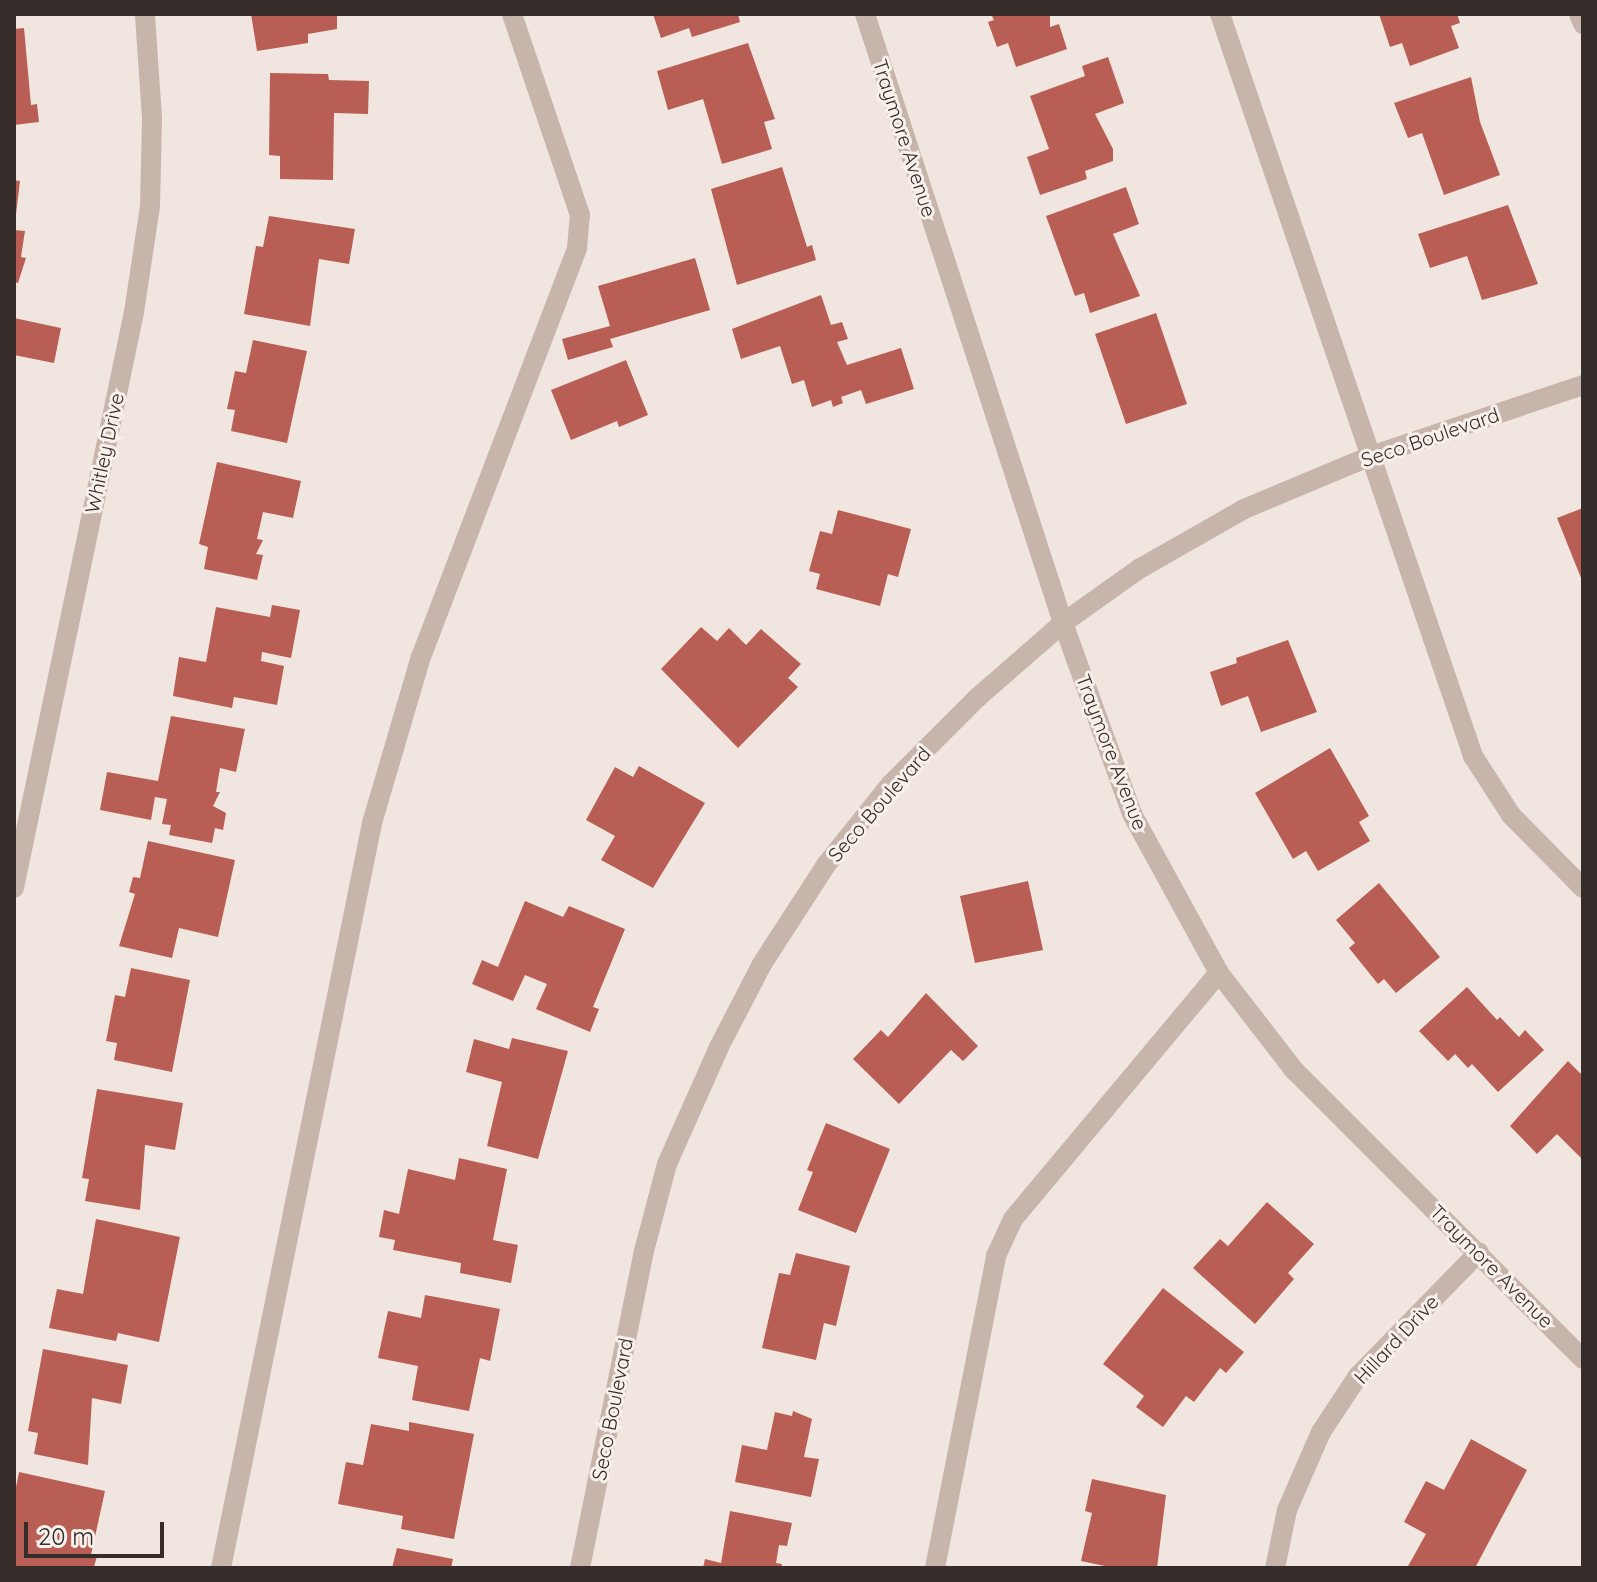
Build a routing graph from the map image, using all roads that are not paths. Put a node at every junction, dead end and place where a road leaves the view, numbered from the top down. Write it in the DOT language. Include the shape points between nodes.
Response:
graph roads {
  1 [pos="145,14"];
  2 [pos="512,14"];
  3 [pos="865,14"];
  4 [pos="1220,14"];
  5 [pos="1579,14"];
  6 [pos="1583,24"];
  7 [pos="1583,385"];
  8 [pos="1371,456"];
  9 [pos="1063,623"];
  10 [pos="14,888"];
  11 [pos="1583,888"];
  12 [pos="1219,973"];
  13 [pos="1479,1252"];
  14 [pos="1583,1359"];
  15 [pos="221,1568"];
  16 [pos="580,1568"];
  17 [pos="935,1568"];
  18 [pos="1275,1568"];
  1 -- 10 [label="street, Whitley Drive" via="152,118 148,221 134,312"];
  2 -- 15 [label="street" via="580,215 577,248 421,657 372,823"];
  3 -- 9 [label="street, Traymore Avenue"];
  4 -- 8 [label="street"];
  5 -- 6 [label="street"];
  7 -- 8 [label="street, Seco Boulevard"];
  8 -- 9 [label="street, Seco Boulevard" via="1244,509 1139,569"];
  8 -- 11 [label="street" via="1473,756 1511,815"];
  9 -- 12 [label="street, Traymore Avenue" via="1132,814"];
  9 -- 16 [label="street, Seco Boulevard" via="977,698 891,784 818,877 762,964 719,1047 667,1164 644,1251"];
  12 -- 13 [label="street, Traymore Avenue" via="1294,1070"];
  12 -- 17 [label="street" via="1013,1219 996,1256"];
  13 -- 14 [label="street, Traymore Avenue"];
  13 -- 18 [label="street, Hillard Drive" via="1358,1376 1328,1421 1287,1510"];
}
